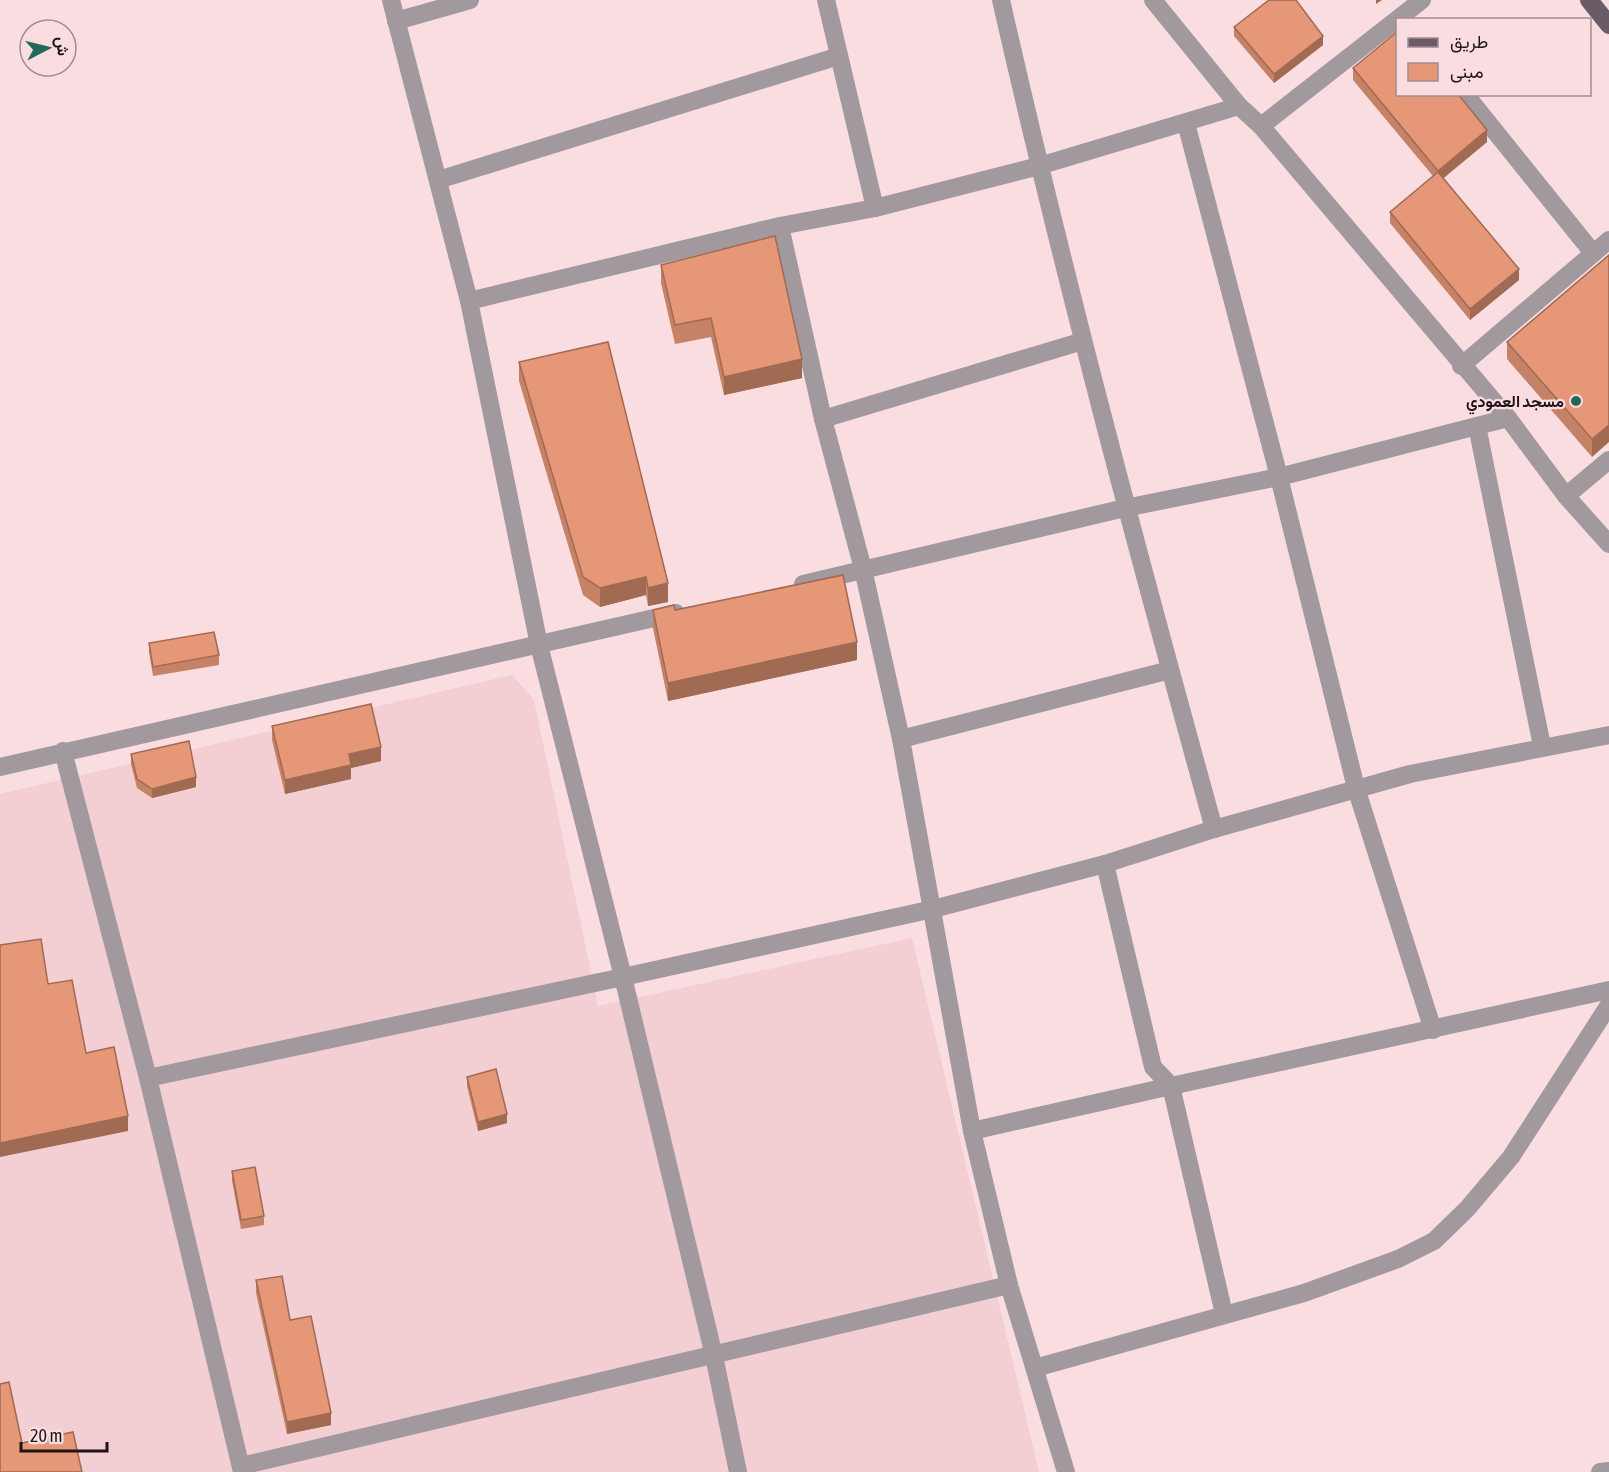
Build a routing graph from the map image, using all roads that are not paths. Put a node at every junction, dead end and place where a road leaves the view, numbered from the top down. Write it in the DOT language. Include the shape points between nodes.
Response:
graph roads {
  1 [pos="391,0"];
  2 [pos="470,0"];
  3 [pos="826,0"];
  4 [pos="1001,0"];
  5 [pos="1153,0"];
  6 [pos="1422,0"];
  7 [pos="1589,0"];
  8 [pos="1403,17"];
  9 [pos="396,21"];
  10 [pos="1396,22"];
  11 [pos="1609,26"];
  12 [pos="839,56"];
  13 [pos="1467,96"];
  14 [pos="1239,106"];
  15 [pos="1186,123"];
  16 [pos="1261,126"];
  17 [pos="1038,165"];
  18 [pos="438,180"];
  19 [pos="875,208"];
  20 [pos="780,226"];
  21 [pos="1609,240"];
  22 [pos="1593,253"];
  23 [pos="469,302"];
  24 [pos="1083,341"];
  25 [pos="1461,366"];
  26 [pos="1508,418"];
  27 [pos="823,419"];
  28 [pos="1477,426"];
  29 [pos="1609,460"];
  30 [pos="1280,477"];
  31 [pos="1566,496"];
  32 [pos="1125,508"];
  33 [pos="1609,544"];
  34 [pos="863,570"];
  35 [pos="782,588"];
  36 [pos="689,610"];
  37 [pos="539,645"];
  38 [pos="1170,670"];
  39 [pos="1609,735"];
  40 [pos="901,740"];
  41 [pos="1542,746"];
  42 [pos="63,752"];
  43 [pos="0,767"];
  44 [pos="1356,788"];
  45 [pos="1214,829"];
  46 [pos="1105,864"];
  47 [pos="933,909"];
  48 [pos="623,977"];
  49 [pos="1609,990"];
  50 [pos="1609,1005"];
  51 [pos="1433,1030"];
  52 [pos="148,1078"];
  53 [pos="1171,1086"];
  54 [pos="972,1131"];
  55 [pos="1009,1285"];
  56 [pos="1224,1314"];
  57 [pos="714,1356"];
  58 [pos="1035,1368"];
  59 [pos="242,1469"];
  60 [pos="1609,1471"];
  61 [pos="738,1472"];
  62 [pos="1066,1472"];
  63 [pos="1600,1472"];
  1 -- 9 [label="street"];
  2 -- 9 [label="street"];
  3 -- 12 [label="street"];
  4 -- 17 [label="street"];
  5 -- 14 [label="street"];
  6 -- 8 [label="street"];
  7 -- 11 [label="main road"];
  9 -- 18 [label="street"];
  10 -- 16 [label="street"];
  12 -- 18 [label="street"];
  12 -- 19 [label="street"];
  13 -- 22 [label="street"];
  14 -- 15 [label="street"];
  14 -- 16 [label="street"];
  15 -- 17 [label="street"];
  15 -- 30 [label="street"];
  16 -- 25 [label="street"];
  17 -- 19 [label="street"];
  17 -- 24 [label="street"];
  18 -- 23 [label="street"];
  19 -- 20 [label="street"];
  20 -- 23 [label="street"];
  20 -- 27 [label="street"];
  21 -- 22 [label="street"];
  22 -- 25 [label="street"];
  23 -- 37 [label="street"];
  24 -- 27 [label="street"];
  24 -- 32 [label="street"];
  25 -- 26 [label="street"];
  26 -- 28 [label="street"];
  26 -- 31 [label="street"];
  27 -- 34 [label="street"];
  28 -- 30 [label="street"];
  28 -- 41 [label="street"];
  29 -- 31 [label="street"];
  30 -- 32 [label="street"];
  30 -- 44 [label="street"];
  31 -- 33 [label="street"];
  32 -- 34 [label="street"];
  32 -- 38 [label="street"];
  34 -- 35 [label="street"];
  34 -- 40 [label="street"];
  36 -- 37 [label="street"];
  37 -- 42 [label="street"];
  37 -- 48 [label="street"];
  38 -- 40 [label="street"];
  38 -- 45 [label="street"];
  39 -- 41 [label="street"];
  40 -- 47 [label="street"];
  41 -- 44 [label="street"];
  42 -- 43 [label="street"];
  42 -- 52 [label="street"];
  44 -- 45 [label="street"];
  44 -- 51 [label="street"];
  45 -- 46 [label="street"];
  46 -- 47 [label="street"];
  46 -- 53 [label="street" via="1153,1067"];
  47 -- 48 [label="street"];
  47 -- 54 [label="street"];
  48 -- 52 [label="street"];
  48 -- 57 [label="street"];
  49 -- 51 [label="street"];
  50 -- 56 [label="street" via="1511,1157 1434,1241 1398,1259 1304,1293"];
  51 -- 53 [label="street"];
  52 -- 59 [label="street"];
  53 -- 54 [label="street"];
  53 -- 56 [label="street"];
  54 -- 55 [label="street"];
  55 -- 57 [label="street"];
  55 -- 58 [label="street"];
  56 -- 58 [label="street"];
  57 -- 59 [label="street"];
  57 -- 61 [label="street"];
  58 -- 62 [label="street"];
  60 -- 63 [label="street"];
}
